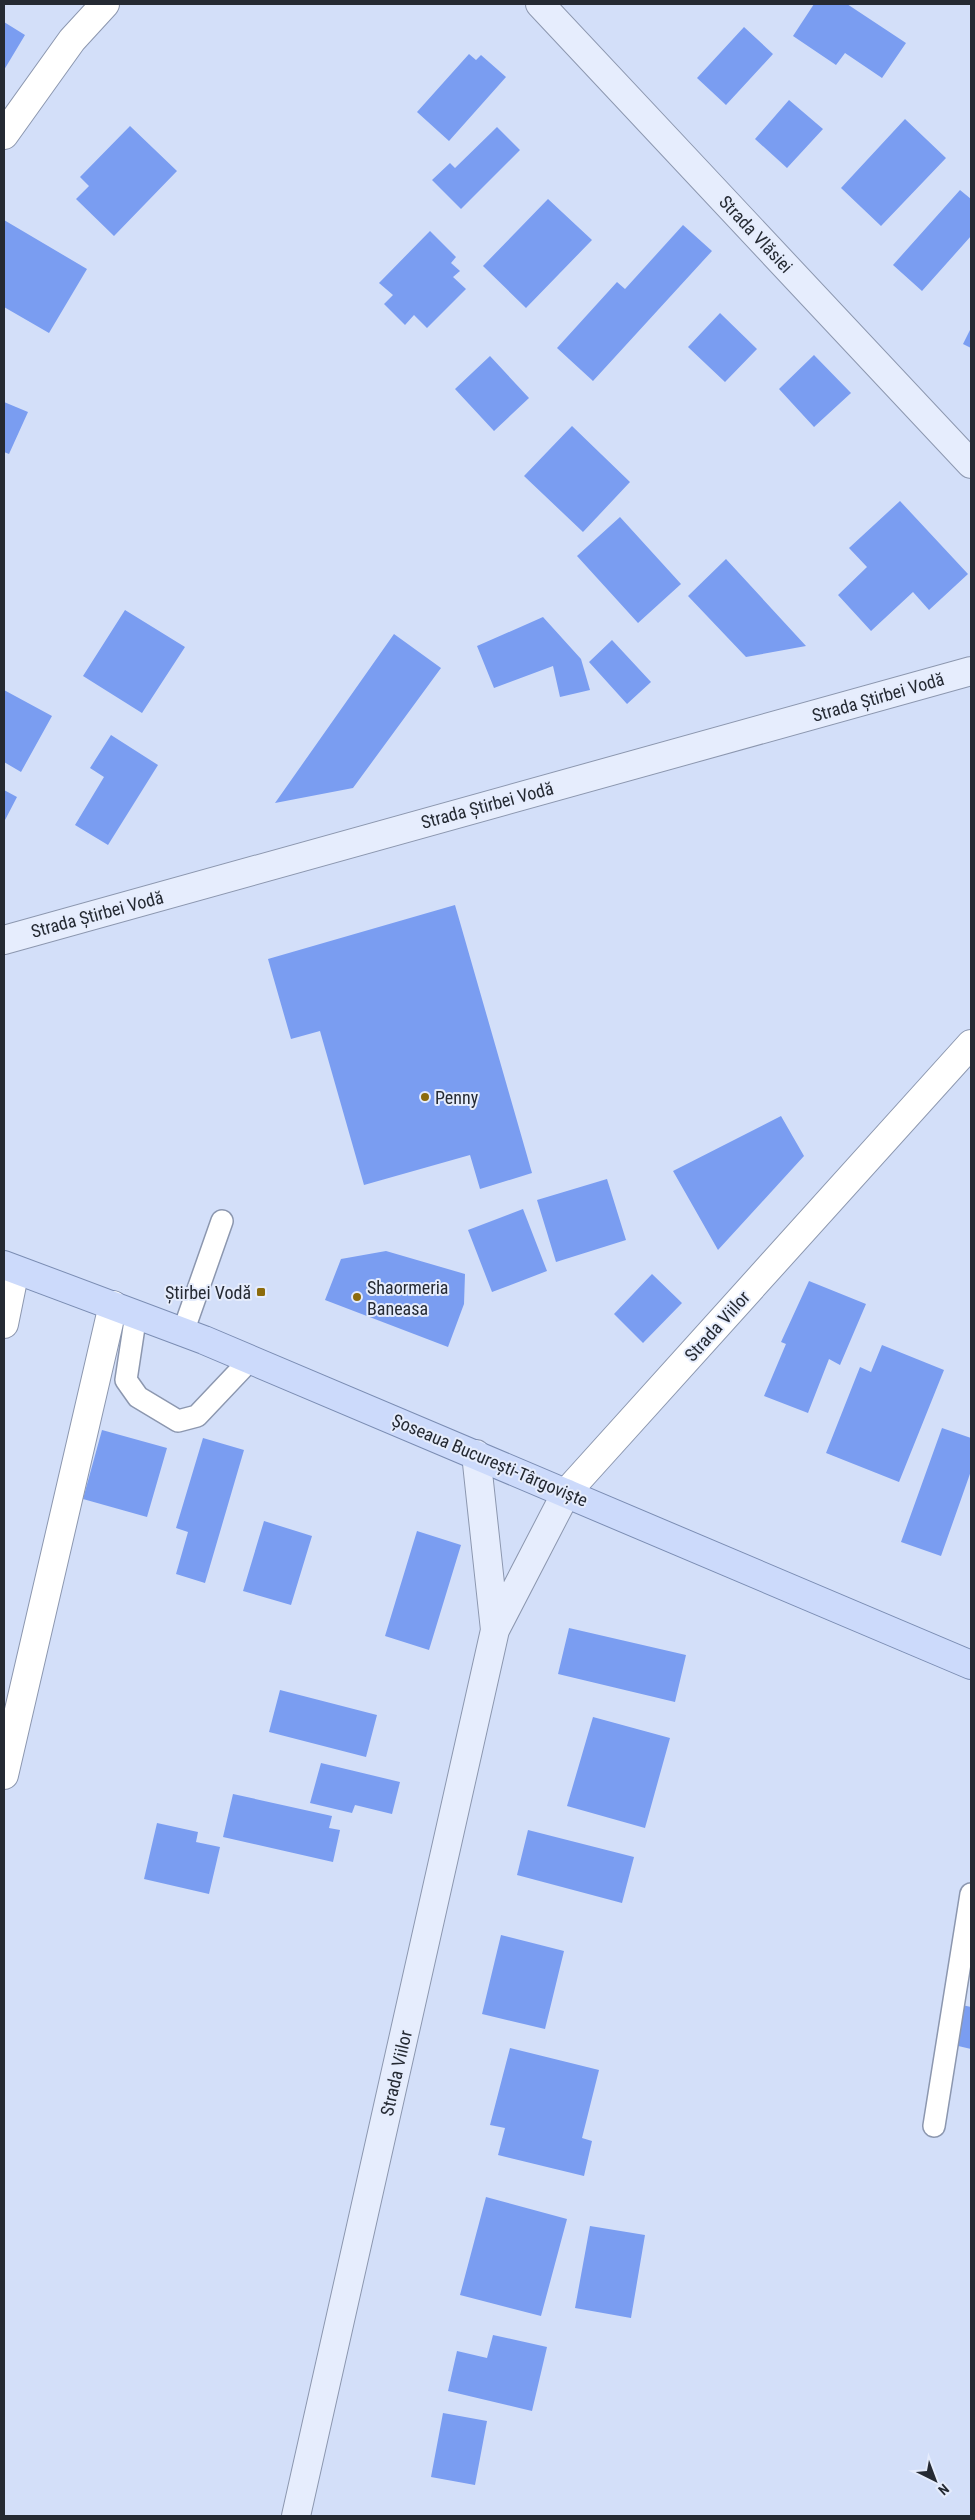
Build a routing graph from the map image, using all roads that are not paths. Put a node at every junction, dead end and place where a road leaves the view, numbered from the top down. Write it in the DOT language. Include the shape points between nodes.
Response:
graph roads {
  1 [pos="105,4"];
  2 [pos="540,4"];
  3 [pos="4,135"];
  4 [pos="971,464"];
  5 [pos="971,671"];
  6 [pos="4,940"];
  7 [pos="971,1044"];
  8 [pos="222,1221"];
  9 [pos="10,1268"];
  10 [pos="125,1309"];
  11 [pos="4,1324"];
  12 [pos="183,1332"];
  13 [pos="250,1360"];
  14 [pos="476,1454"];
  15 [pos="566,1493"];
  16 [pos="496,1630"];
  17 [pos="971,1665"];
  18 [pos="4,1775"];
  19 [pos="971,1894"];
  20 [pos="934,2126"];
  21 [pos="296,2516"];
  1 -- 3 [label="street" via="72,40"];
  2 -- 4 [label="main road, Strada Vlăsiei"];
  5 -- 6 [label="main road, Strada Știrbei Vodă"];
  7 -- 15 [label="street, Strada Viilor"];
  8 -- 12 [label="lane"];
  9 -- 10 [label="main road, Șoseaua București-Târgoviște"];
  9 -- 11 [label="street"];
  10 -- 12 [label="main road, Șoseaua București-Târgoviște"];
  10 -- 13 [label="lane" via="126,1380 138,1397 178,1421 197,1416"];
  10 -- 18 [label="street"];
  12 -- 13 [label="main road, Șoseaua București-Târgoviște"];
  13 -- 14 [label="main road, Șoseaua București-Târgoviște"];
  14 -- 15 [label="main road, Șoseaua București-Târgoviște"];
  14 -- 16 [label="main road, Strada Viilor"];
  15 -- 16 [label="main road, Strada Viilor"];
  15 -- 17 [label="main road, Șoseaua București-Târgoviște"];
  16 -- 21 [label="main road, Strada Viilor"];
  19 -- 20 [label="lane"];
}
